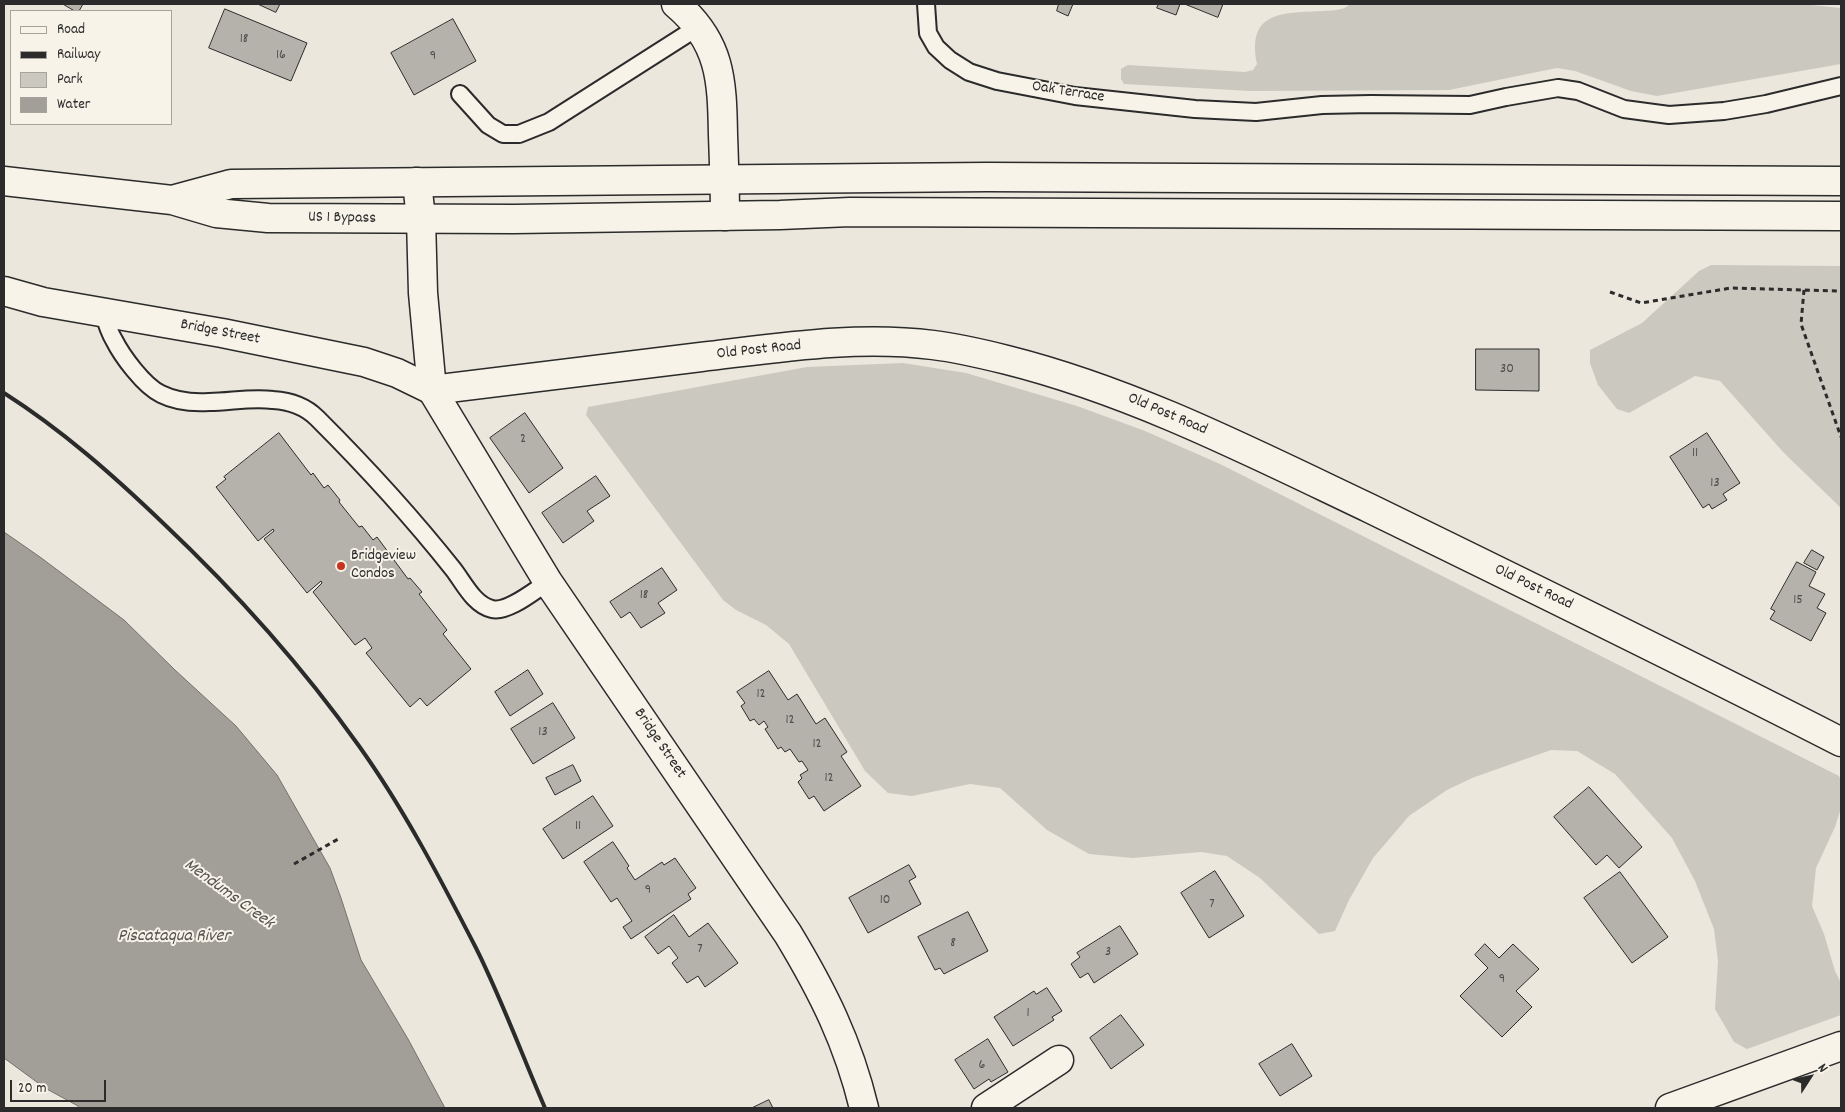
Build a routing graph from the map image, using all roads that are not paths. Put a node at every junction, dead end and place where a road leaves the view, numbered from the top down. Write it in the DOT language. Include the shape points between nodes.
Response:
graph roads {
  1 [pos="676,4"];
  2 [pos="926,4"];
  3 [pos="698,27"];
  4 [pos="1841,86"];
  5 [pos="460,94"];
  6 [pos="724,179"];
  7 [pos="4,181"];
  8 [pos="1841,181"];
  9 [pos="417,182"];
  10 [pos="172,200"];
  11 [pos="725,216"];
  12 [pos="1841,216"];
  13 [pos="421,219"];
  14 [pos="4,291"];
  15 [pos="102,312"];
  16 [pos="432,390"];
  17 [pos="548,582"];
  18 [pos="1841,742"];
  19 [pos="1841,1046"];
  20 [pos="1059,1060"];
  21 [pos="864,1108"];
  22 [pos="986,1108"];
  23 [pos="1670,1108"];
  1 -- 3 [label="main road"];
  2 -- 4 [label="lane, Oak Terrace" via="928,33 936,47 969,72 997,82 1075,96 1195,109 1256,112 1322,105 1470,105 1558,88 1578,91 1624,109 1669,115 1766,104"];
  3 -- 5 [label="lane" via="557,117 519,134 503,134 488,124"];
  3 -- 6 [label="main road" via="720,74"];
  6 -- 8 [label="main road" via="1007,177"];
  6 -- 9 [label="main road"];
  6 -- 11 [label="main road"];
  7 -- 10 [label="main road"];
  9 -- 10 [label="main road" via="231,184"];
  9 -- 13 [label="main road, Bridge Street"];
  10 -- 13 [label="main road, US 1 Bypass" via="216,213 268,218"];
  11 -- 12 [label="main road, US 1 Bypass" via="850,212"];
  11 -- 13 [label="main road, US 1 Bypass"];
  13 -- 16 [label="main road, Bridge Street" via="423,293"];
  14 -- 15 [label="main road, Bridge Street" via="43,302"];
  15 -- 16 [label="main road, Bridge Street" via="364,362"];
  15 -- 17 [label="lane" via="114,340 141,377 159,393 193,402 258,398 280,400 297,404 313,414 374,476 482,605 500,610"];
  16 -- 17 [label="main road, Bridge Street"];
  16 -- 18 [label="main road, Old Post Road" via="770,349 884,341 936,345 1010,361 1103,388 1240,446 1534,588"];
  17 -- 21 [label="main road, Bridge Street" via="788,934 845,1041"];
  19 -- 23 [label="main road"];
  20 -- 22 [label="main road"];
}
